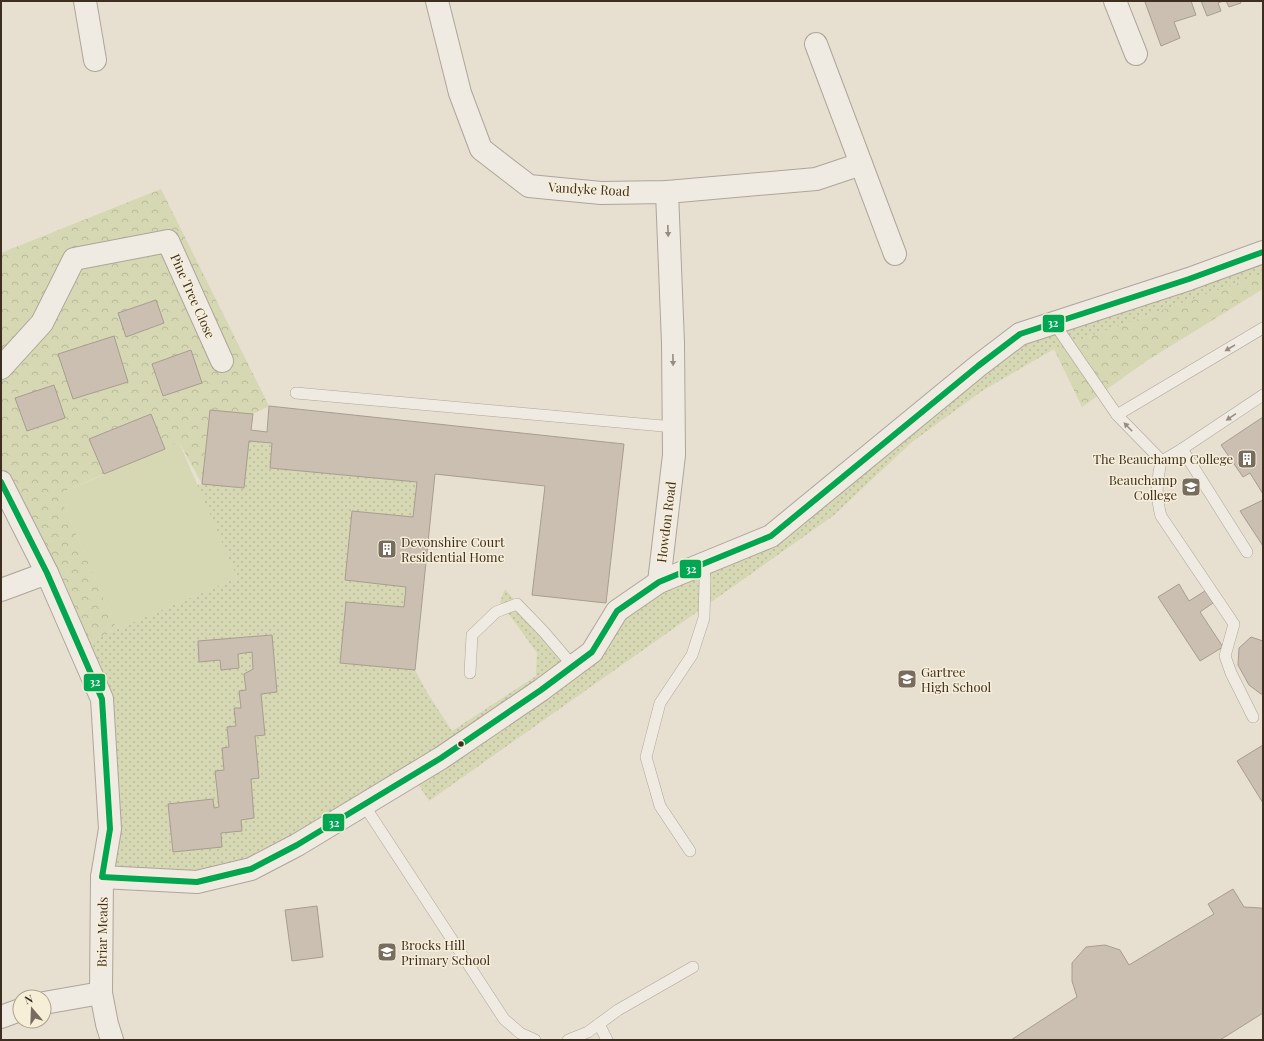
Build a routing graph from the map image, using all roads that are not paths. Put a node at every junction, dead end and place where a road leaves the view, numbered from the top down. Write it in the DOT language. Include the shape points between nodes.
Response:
graph roads {
  1 [pos="85,1"];
  2 [pos="437,1"];
  3 [pos="1116,1"];
  4 [pos="816,44"];
  5 [pos="1136,54"];
  6 [pos="95,60"];
  7 [pos="861,164"];
  8 [pos="667,192"];
  9 [pos="1263,252"];
  10 [pos="895,254"];
  11 [pos="1054,323"];
  12 [pos="1263,328"];
  13 [pos="222,361"];
  14 [pos="1,368"];
  15 [pos="296,393"];
  16 [pos="1263,395"];
  17 [pos="1117,415"];
  18 [pos="674,427"];
  19 [pos="1182,449"];
  20 [pos="1161,461"];
  21 [pos="1,482"];
  22 [pos="1247,552"];
  23 [pos="703,563"];
  24 [pos="47,573"];
  25 [pos="659,582"];
  26 [pos="1,590"];
  27 [pos="573,666"];
  28 [pos="470,674"];
  29 [pos="1254,717"];
  30 [pos="364,805"];
  31 [pos="690,851"];
  32 [pos="102,877"];
  33 [pos="693,967"];
  34 [pos="101,993"];
  35 [pos="52,1002"];
  36 [pos="12,1013"];
  37 [pos="1,1017"];
  38 [pos="599,1024"];
  39 [pos="112,1040"];
  40 [pos="535,1040"];
  41 [pos="568,1040"];
  42 [pos="607,1040"];
  1 -- 6 [label="street"];
  2 -- 8 [label="street, Vandyke Road" via="460,93 480,149 529,186 601,193"];
  3 -- 5 [label="street"];
  4 -- 7 [label="street"];
  7 -- 8 [label="street, Vandyke Road" via="816,179"];
  7 -- 10 [label="street"];
  8 -- 18 [label="street, Howdon Road, one-way"];
  9 -- 11 [label="street"];
  11 -- 17 [label="lane"];
  11 -- 23 [label="street" via="1020,334 771,536"];
  12 -- 17 [label="lane, one-way"];
  13 -- 14 [label="street, Pine Tree Close" via="168,241 74,259 42,323"];
  15 -- 18 [label="lane"];
  16 -- 19 [label="lane, one-way"];
  20 -- 17 [label="lane, one-way"];
  18 -- 25 [label="street, Howdon Road" via="674,455"];
  19 -- 20 [label="lane"];
  19 -- 22 [label="lane"];
  20 -- 29 [label="lane" via="1156,488 1161,516 1234,624 1224,656"];
  21 -- 24 [label="street, Briar Meads"];
  23 -- 25 [label="street"];
  23 -- 31 [label="lane" via="704,618 692,655 660,703 646,757 660,806"];
  24 -- 26 [label="street"];
  24 -- 32 [label="street, Briar Meads" via="102,699 110,829"];
  25 -- 27 [label="street" via="617,611 592,652"];
  27 -- 28 [label="lane" via="518,604 496,612 472,635"];
  27 -- 30 [label="street" via="441,758"];
  30 -- 32 [label="street" via="251,869 197,882"];
  30 -- 40 [label="lane" via="504,1019 520,1033"];
  32 -- 34 [label="street, Briar Meads"];
  33 -- 38 [label="lane" via="618,1010"];
  34 -- 35 [label="street"];
  34 -- 39 [label="street, Briar Meads"];
  36 -- 37 [label="street"];
  38 -- 41 [label="lane" via="588,1032"];
  38 -- 42 [label="lane"];
}
